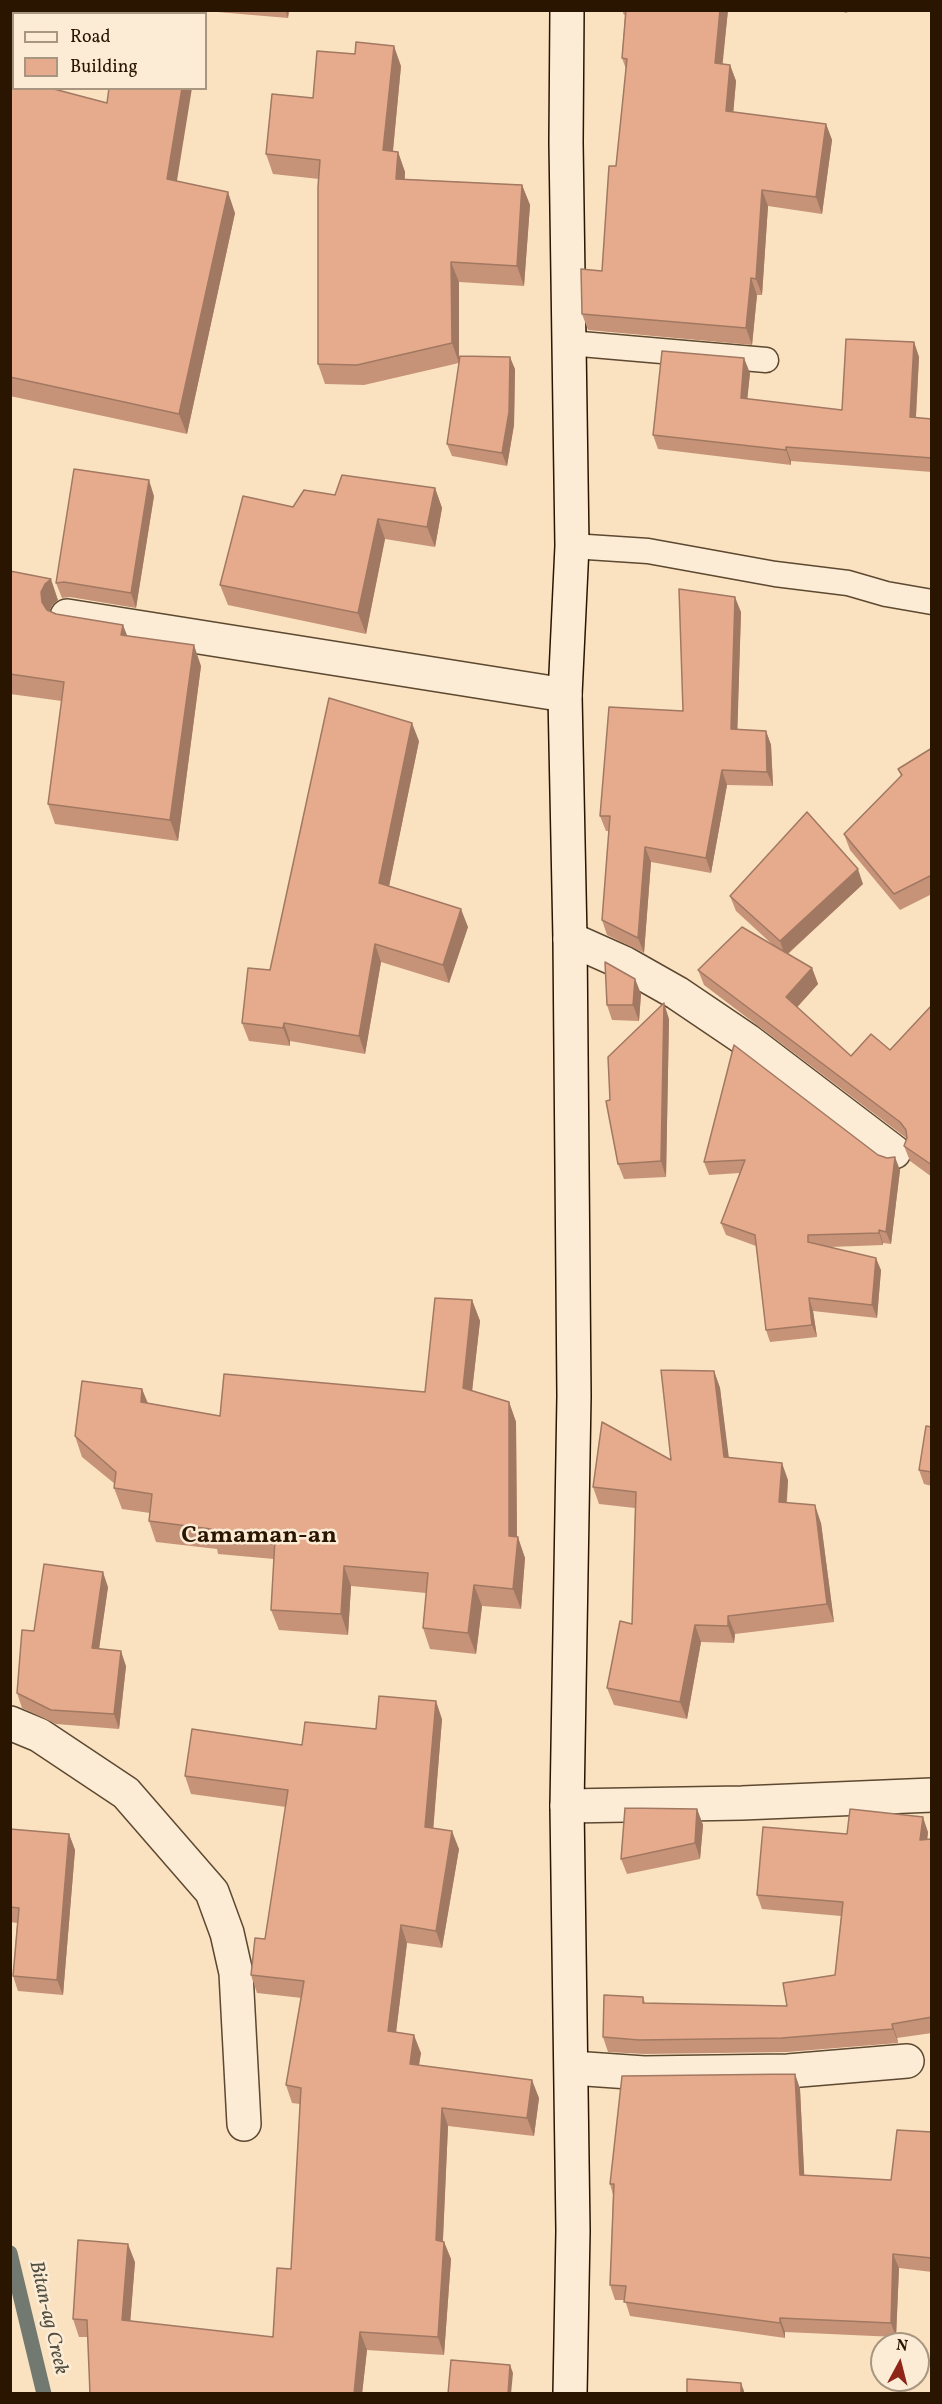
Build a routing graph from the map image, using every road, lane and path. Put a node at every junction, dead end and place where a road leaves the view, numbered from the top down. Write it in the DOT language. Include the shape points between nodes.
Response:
graph roads {
  1 [pos="567,10"];
  2 [pos="569,344"];
  3 [pos="766,360"];
  4 [pos="572,546"];
  5 [pos="932,602"];
  6 [pos="67,616"];
  7 [pos="565,695"];
  8 [pos="570,939"];
  9 [pos="894,1152"];
  10 [pos="10,1724"];
  11 [pos="932,1795"];
  12 [pos="567,1806"];
  13 [pos="907,2061"];
  14 [pos="572,2068"];
  15 [pos="244,2124"];
  16 [pos="570,2394"];
  1 -- 2 [label="main road"];
  2 -- 3 [label="lane"];
  2 -- 4 [label="main road"];
  4 -- 5 [label="lane" via="648,551 848,583"];
  4 -- 7 [label="main road"];
  6 -- 7 [label="main road"];
  7 -- 8 [label="main road"];
  8 -- 9 [label="main road" via="624,963 686,999"];
  8 -- 12 [label="main road" via="574,1396"];
  10 -- 15 [label="main road" via="39,1735 126,1793 212,1892 236,1973"];
  11 -- 12 [label="main road"];
  12 -- 14 [label="main road"];
  13 -- 14 [label="main road" via="788,2071 644,2073"];
  14 -- 16 [label="main road"];
}
